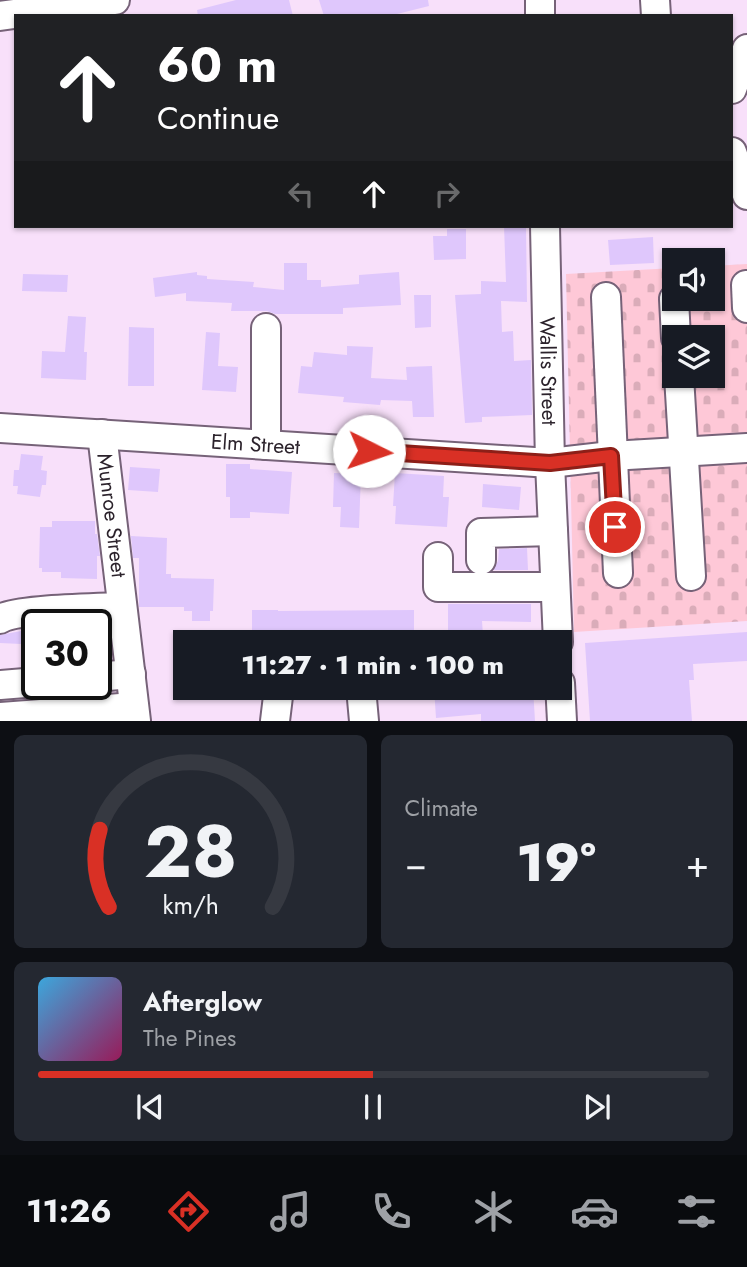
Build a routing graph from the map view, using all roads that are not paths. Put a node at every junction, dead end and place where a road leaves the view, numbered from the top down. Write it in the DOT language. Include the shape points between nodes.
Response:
graph roads {
  1 [pos="115,0"];
  2 [pos="14,14"];
  3 [pos="747,49"];
  4 [pos="733,86"];
  5 [pos="733,155"];
  6 [pos="747,195"];
  7 [pos="545,228"];
  8 [pos="606,297"];
  9 [pos="266,328"];
  10 [pos="680,388"];
  11 [pos="0,428"];
  12 [pos="102,434"];
  13 [pos="266,444"];
  14 [pos="747,448"];
  15 [pos="683,452"];
  16 [pos="611,456"];
  17 [pos="550,463"];
  18 [pos="553,531"];
  19 [pos="438,557"];
  20 [pos="481,560"];
  21 [pos="618,573"];
  22 [pos="691,576"];
  23 [pos="555,587"];
  24 [pos="122,607"];
  25 [pos="0,619"];
  26 [pos="557,630"];
  27 [pos="131,674"];
  28 [pos="112,676"];
  29 [pos="21,683"];
  30 [pos="0,685"];
  31 [pos="278,700"];
  32 [pos="362,700"];
  33 [pos="561,700"];
  34 [pos="135,714"];
  35 [pos="0,717"];
  36 [pos="275,721"];
  37 [pos="364,721"];
  38 [pos="562,721"];
  1 -- 2 [label="street"];
  3 -- 4 [label="street"];
  5 -- 6 [label="street"];
  7 -- 17 [label="street, Wallis Street"];
  8 -- 16 [label="street"];
  9 -- 13 [label="street"];
  10 -- 15 [label="street"];
  11 -- 12 [label="street, Elm Street"];
  12 -- 13 [label="street, Elm Street"];
  12 -- 24 [label="street, Munroe Street"];
  13 -- 17 [label="street, Elm Street"];
  14 -- 15 [label="street, Elm Street"];
  15 -- 16 [label="street, Elm Street"];
  15 -- 22 [label="street"];
  16 -- 17 [label="street, Elm Street"];
  16 -- 21 [label="street"];
  17 -- 18 [label="street, Wallis Street"];
  18 -- 20 [label="street" via="481,533"];
  18 -- 23 [label="street, Wallis Street"];
  19 -- 23 [label="street" via="438,587"];
  23 -- 26 [label="street, Wallis Street"];
  24 -- 25 [label="street"];
  24 -- 27 [label="street, Munroe Street"];
  27 -- 28 [label="street"];
  27 -- 34 [label="street, Munroe Street"];
  29 -- 30 [label="street"];
  31 -- 36 [label="street"];
  32 -- 37 [label="street"];
  33 -- 38 [label="street"];
  34 -- 35 [label="street"];
}
